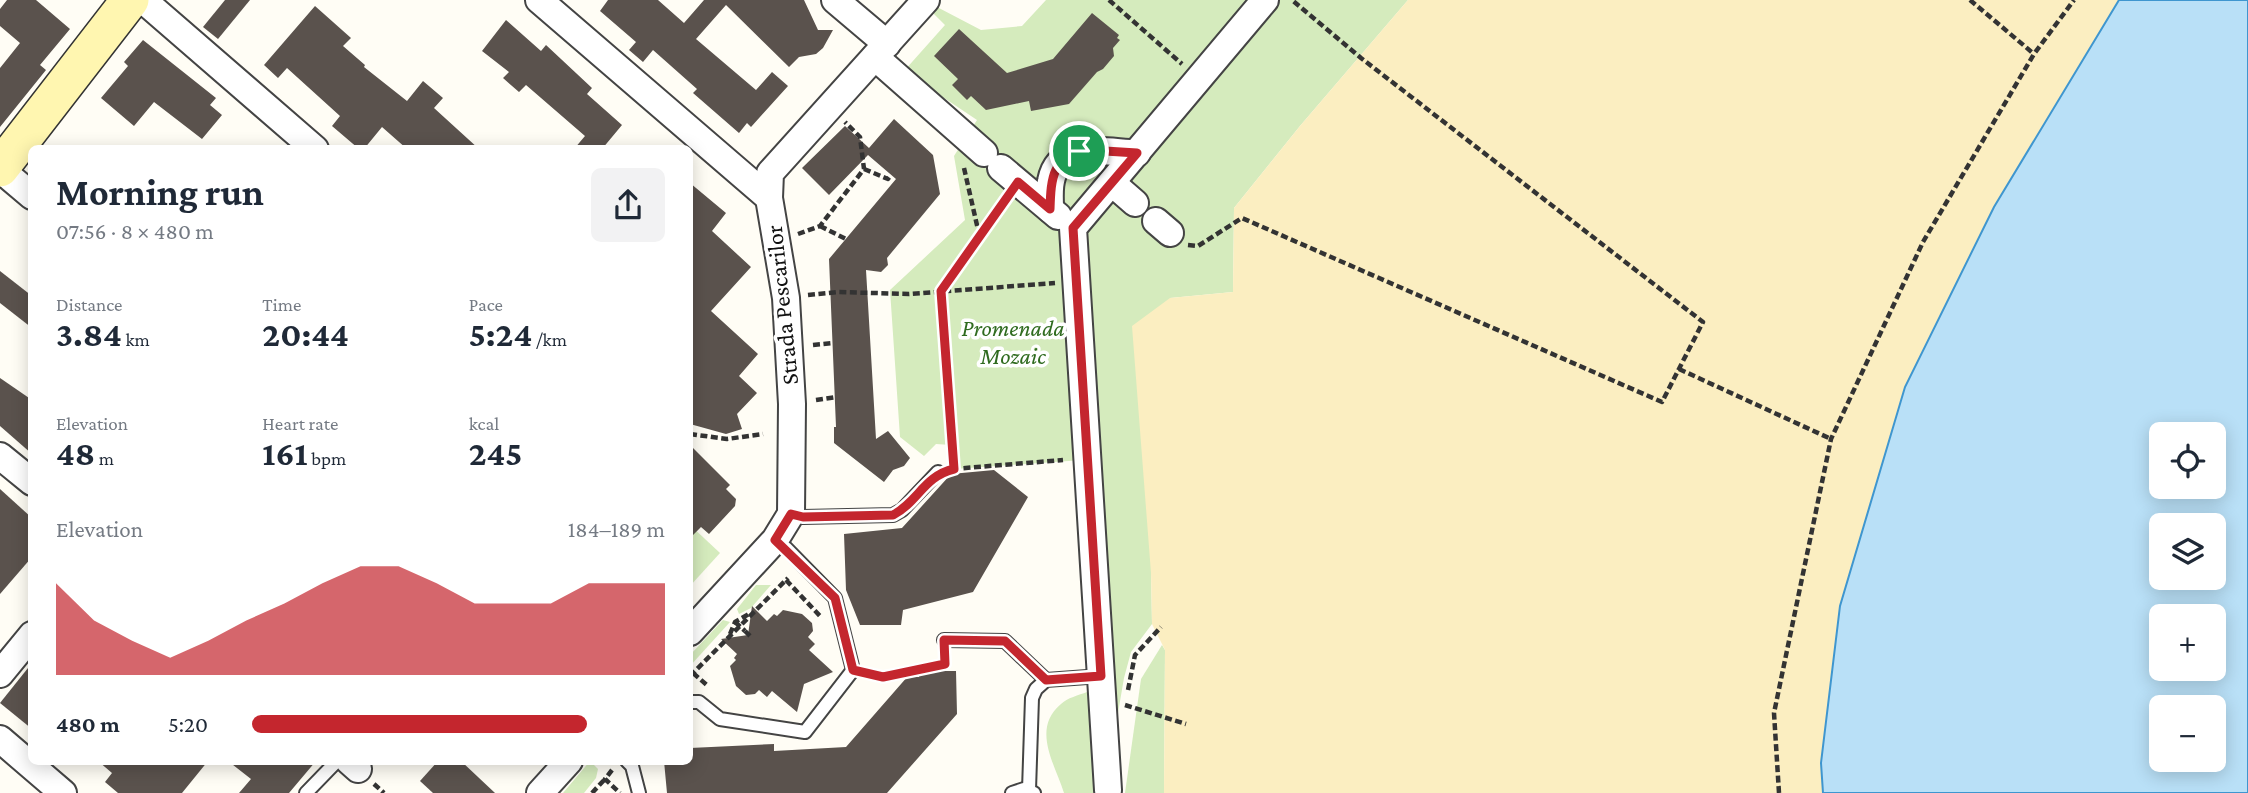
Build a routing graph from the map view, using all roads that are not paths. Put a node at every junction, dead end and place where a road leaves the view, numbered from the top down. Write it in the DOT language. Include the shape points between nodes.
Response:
graph roads {
  1 [pos="130,0"];
  2 [pos="144,0"];
  3 [pos="539,0"];
  4 [pos="835,0"];
  5 [pos="926,0"];
  6 [pos="1265,0"];
  7 [pos="881,50"];
  8 [pos="310,145"];
  9 [pos="1137,153"];
  10 [pos="0,169"];
  11 [pos="1112,183"];
  12 [pos="28,193"];
  13 [pos="769,198"];
  14 [pos="1135,203"];
  15 [pos="1050,209"];
  16 [pos="1073,228"];
  17 [pos="0,456"];
  18 [pos="938,472"];
  19 [pos="28,479"];
  20 [pos="791,514"];
  21 [pos="775,540"];
  22 [pos="693,629"];
  23 [pos="28,640"];
  24 [pos="944,640"];
  25 [pos="0,674"];
  26 [pos="1101,676"];
  27 [pos="1046,680"];
  28 [pos="693,702"];
  29 [pos="0,739"];
  30 [pos="28,763"];
  31 [pos="30,765"];
  32 [pos="347,765"];
  33 [pos="565,765"];
  34 [pos="631,765"];
  35 [pos="1108,790"];
  36 [pos="1031,792"];
  37 [pos="63,793"];
  38 [pos="306,793"];
  39 [pos="540,793"];
  40 [pos="639,793"];
  41 [pos="1012,793"];
  1 -- 10 [label="street"];
  2 -- 8 [label="street"];
  3 -- 13 [label="street"];
  4 -- 7 [label="street"];
  5 -- 7 [label="street, Strada Pescarilor"];
  6 -- 9 [label="street"];
  7 -- 13 [label="street, Strada Pescarilor" via="770,173"];
  7 -- 15 [label="street" via="954,127"];
  9 -- 11 [label="street"];
  9 -- 15 [label="street" via="1089,150 1067,157 1051,179"];
  10 -- 12 [label="street"];
  11 -- 14 [label="street"];
  11 -- 16 [label="street"];
  13 -- 20 [label="street, Strada Pescarilor" via="786,298 792,404"];
  15 -- 16 [label="street"];
  16 -- 26 [label="street"];
  17 -- 19 [label="street"];
  18 -- 20 [label="lane" via="893,515"];
  20 -- 21 [label="street"];
  21 -- 22 [label="street"];
  21 -- 28 [label="lane" via="835,598 853,670 805,732 720,719"];
  23 -- 25 [label="street"];
  24 -- 27 [label="lane" via="1005,641"];
  26 -- 27 [label="lane"];
  26 -- 35 [label="street"];
  27 -- 36 [label="lane" via="1032,698"];
  29 -- 30 [label="street"];
  31 -- 37 [label="street"];
  32 -- 38 [label="lane"];
  33 -- 39 [label="street"];
  34 -- 40 [label="lane"];
  36 -- 41 [label="lane"];
}
